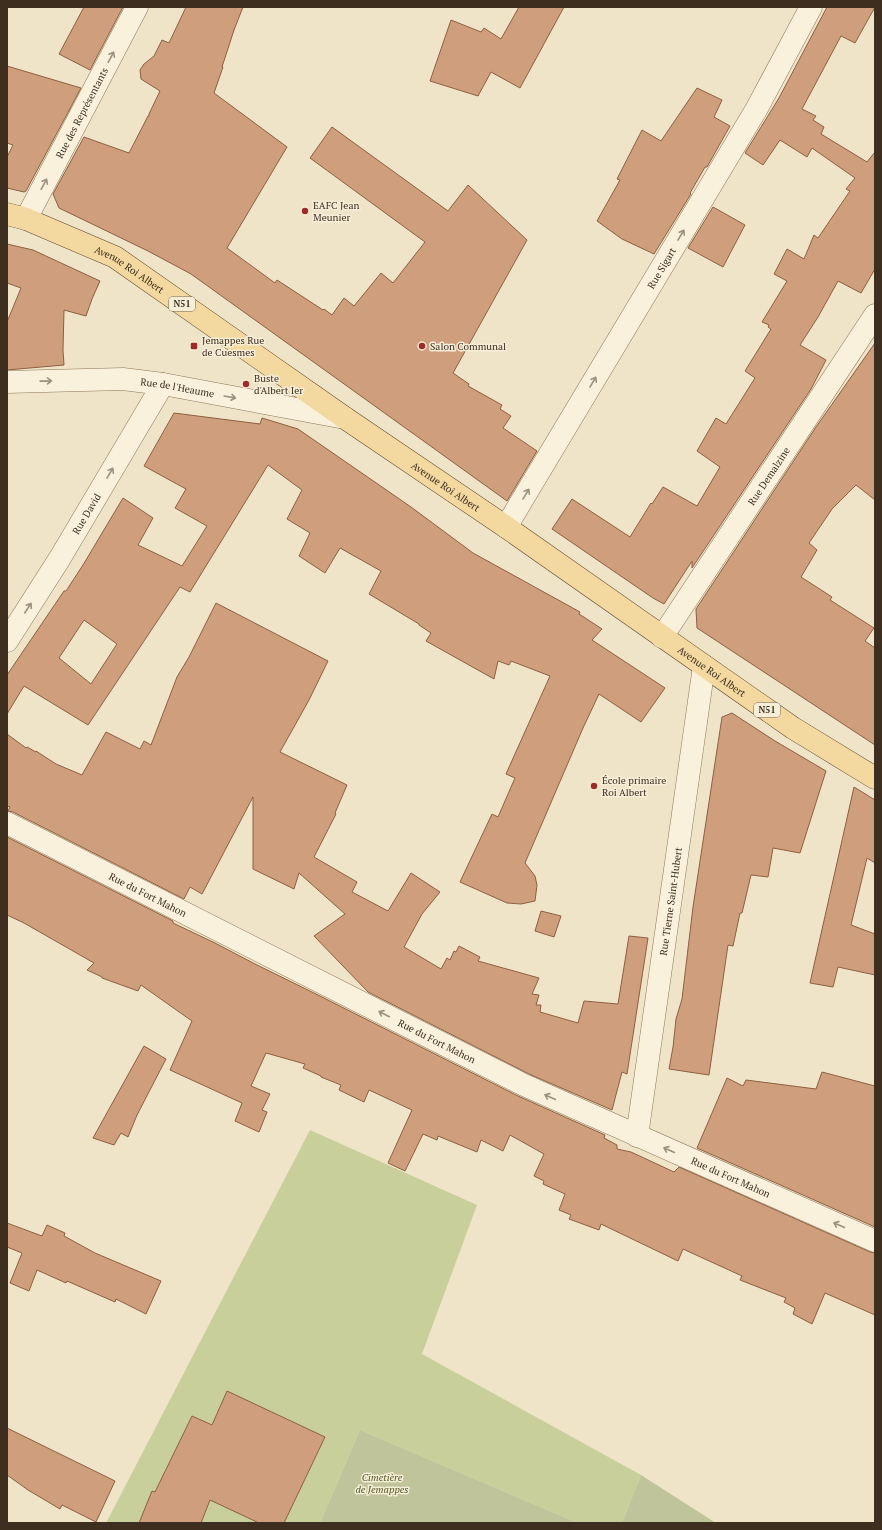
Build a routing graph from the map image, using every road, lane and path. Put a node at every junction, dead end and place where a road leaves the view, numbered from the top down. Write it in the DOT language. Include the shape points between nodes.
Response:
graph roads {
  1 [pos="137,7"];
  2 [pos="811,7"];
  3 [pos="17,216"];
  4 [pos="875,315"];
  5 [pos="7,382"];
  6 [pos="163,384"];
  7 [pos="345,418"];
  8 [pos="506,527"];
  9 [pos="662,637"];
  10 [pos="7,641"];
  11 [pos="704,666"];
  12 [pos="875,778"];
  13 [pos="7,823"];
  14 [pos="637,1136"];
  15 [pos="875,1241"];
  3 -- 1 [label="street, Rue des Représentants, one-way"];
  8 -- 2 [label="street, Rue Sigart, one-way" via="756,110"];
  3 -- 7 [label="main road, Avenue Roi Albert / N51" via="115,257"];
  4 -- 9 [label="street, Rue Demalzine"];
  5 -- 6 [label="street, Rue de l'Heaume, one-way" via="123,379"];
  6 -- 7 [label="street, Rue de l'Heaume, one-way"];
  10 -- 6 [label="street, Rue David, one-way" via="60,558"];
  7 -- 8 [label="main road, Avenue Roi Albert / N51"];
  8 -- 9 [label="main road, Avenue Roi Albert / N51"];
  9 -- 11 [label="main road, Avenue Roi Albert / N51"];
  11 -- 12 [label="main road, Avenue Roi Albert / N51" via="792,728"];
  11 -- 14 [label="street, Rue Tierne Saint-Hubert"];
  14 -- 13 [label="street, Rue du Fort Mahon, one-way" via="524,1086"];
  15 -- 14 [label="street, Rue du Fort Mahon, one-way"];
}
